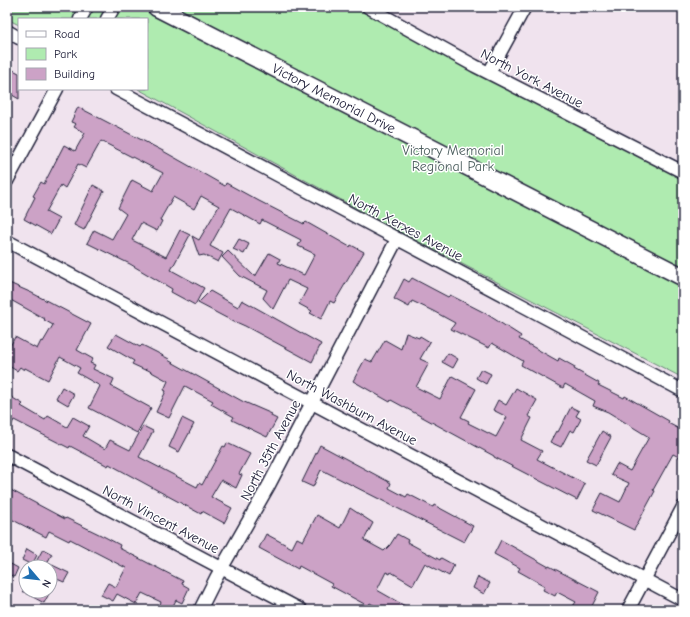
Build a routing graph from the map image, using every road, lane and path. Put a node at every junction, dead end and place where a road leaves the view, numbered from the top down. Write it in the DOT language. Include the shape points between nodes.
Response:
graph roads {
  1 [pos="87,7"];
  2 [pos="114,7"];
  3 [pos="156,7"];
  4 [pos="368,7"];
  5 [pos="525,7"];
  6 [pos="81,18"];
  7 [pos="108,18"];
  8 [pos="7,31"];
  9 [pos="18,37"];
  10 [pos="489,72"];
  11 [pos="56,90"];
  12 [pos="118,90"];
  13 [pos="683,172"];
  14 [pos="7,181"];
  15 [pos="397,239"];
  16 [pos="7,241"];
  17 [pos="683,277"];
  18 [pos="683,391"];
  19 [pos="311,403"];
  20 [pos="7,455"];
  21 [pos="683,508"];
  22 [pos="222,568"];
  23 [pos="644,580"];
  24 [pos="683,600"];
  25 [pos="200,610"];
  26 [pos="301,610"];
  27 [pos="628,610"];
  1 -- 6 [label="street"];
  2 -- 7 [label="street"];
  3 -- 17 [label="street, Victory Memorial Drive"];
  4 -- 10 [label="street, North York Avenue"];
  5 -- 10 [label="street"];
  8 -- 9 [label="street"];
  10 -- 13 [label="street, North York Avenue"];
  11 -- 14 [label="street"];
  12 -- 15 [label="street, North Xerxes Avenue"];
  15 -- 18 [label="street, North Xerxes Avenue"];
  15 -- 19 [label="street, North 35th Avenue"];
  16 -- 19 [label="street, North Washburn Avenue"];
  19 -- 22 [label="street, North 35th Avenue"];
  19 -- 23 [label="street, North Washburn Avenue"];
  20 -- 22 [label="street, North Vincent Avenue"];
  21 -- 23 [label="street"];
  22 -- 25 [label="street, North 35th Avenue"];
  22 -- 26 [label="street, North Vincent Avenue"];
  23 -- 24 [label="street, North Washburn Avenue"];
  23 -- 27 [label="street"];
}
